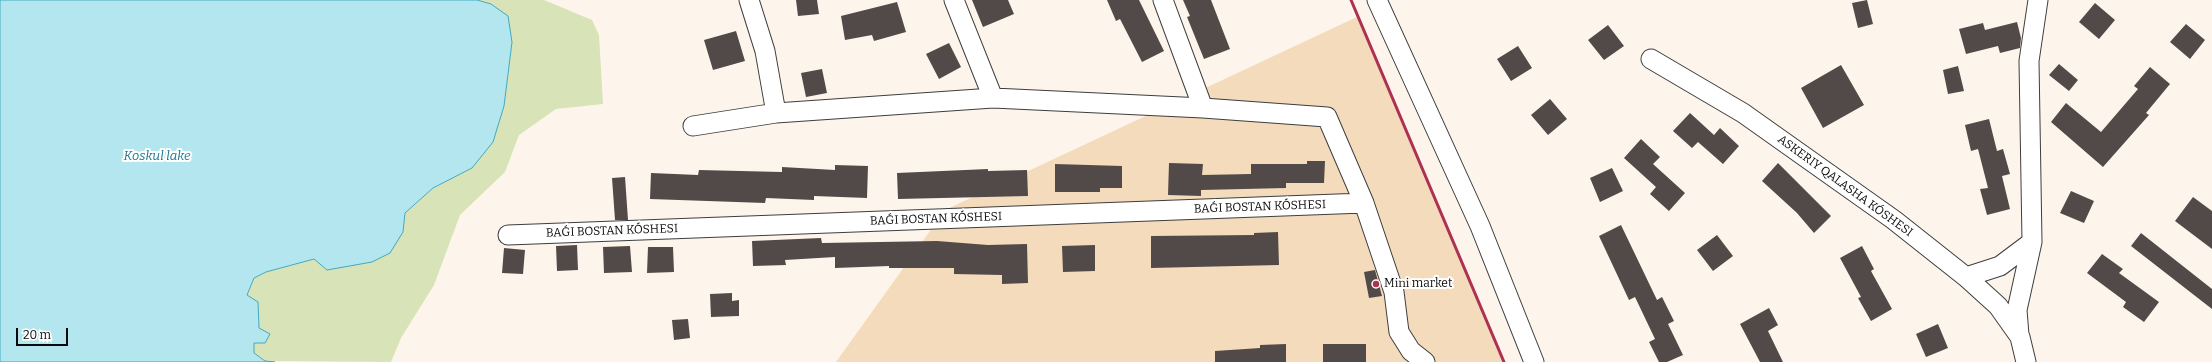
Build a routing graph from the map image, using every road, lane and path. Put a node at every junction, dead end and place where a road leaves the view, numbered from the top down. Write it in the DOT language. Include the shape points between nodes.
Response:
graph roads {
  1 [pos="749,0"];
  2 [pos="954,0"];
  3 [pos="1163,0"];
  4 [pos="1377,0"];
  5 [pos="2038,0"];
  6 [pos="1651,59"];
  7 [pos="993,98"];
  8 [pos="1203,108"];
  9 [pos="776,113"];
  10 [pos="693,126"];
  11 [pos="1364,203"];
  12 [pos="508,235"];
  13 [pos="2032,242"];
  14 [pos="1966,277"];
  15 [pos="2020,337"];
  16 [pos="1414,358"];
  17 [pos="1534,362"];
  18 [pos="2026,362"];
  1 -- 9 [label="street" via="765,50"];
  2 -- 7 [label="street"];
  3 -- 8 [label="street"];
  4 -- 17 [label="street" via="1480,226"];
  5 -- 13 [label="street, ASKERIY QALASHA KÓSHESI" via="2029,61"];
  6 -- 14 [label="street, ASKERIY QALASHA KÓSHESI" via="1743,112 1894,220"];
  7 -- 8 [label="street"];
  7 -- 9 [label="street"];
  8 -- 11 [label="street" via="1327,117"];
  9 -- 10 [label="street"];
  11 -- 12 [label="street"];
  11 -- 16 [label="street" via="1394,292 1399,332"];
  13 -- 14 [label="street" via="2000,266"];
  13 -- 15 [label="street, ASKERIY QALASHA KÓSHESI" via="2017,310"];
  14 -- 15 [label="street, ASKERIY QALASHA KÓSHESI" via="1998,306"];
  15 -- 18 [label="street, ASKERIY QALASHA KÓSHESI"];
}
